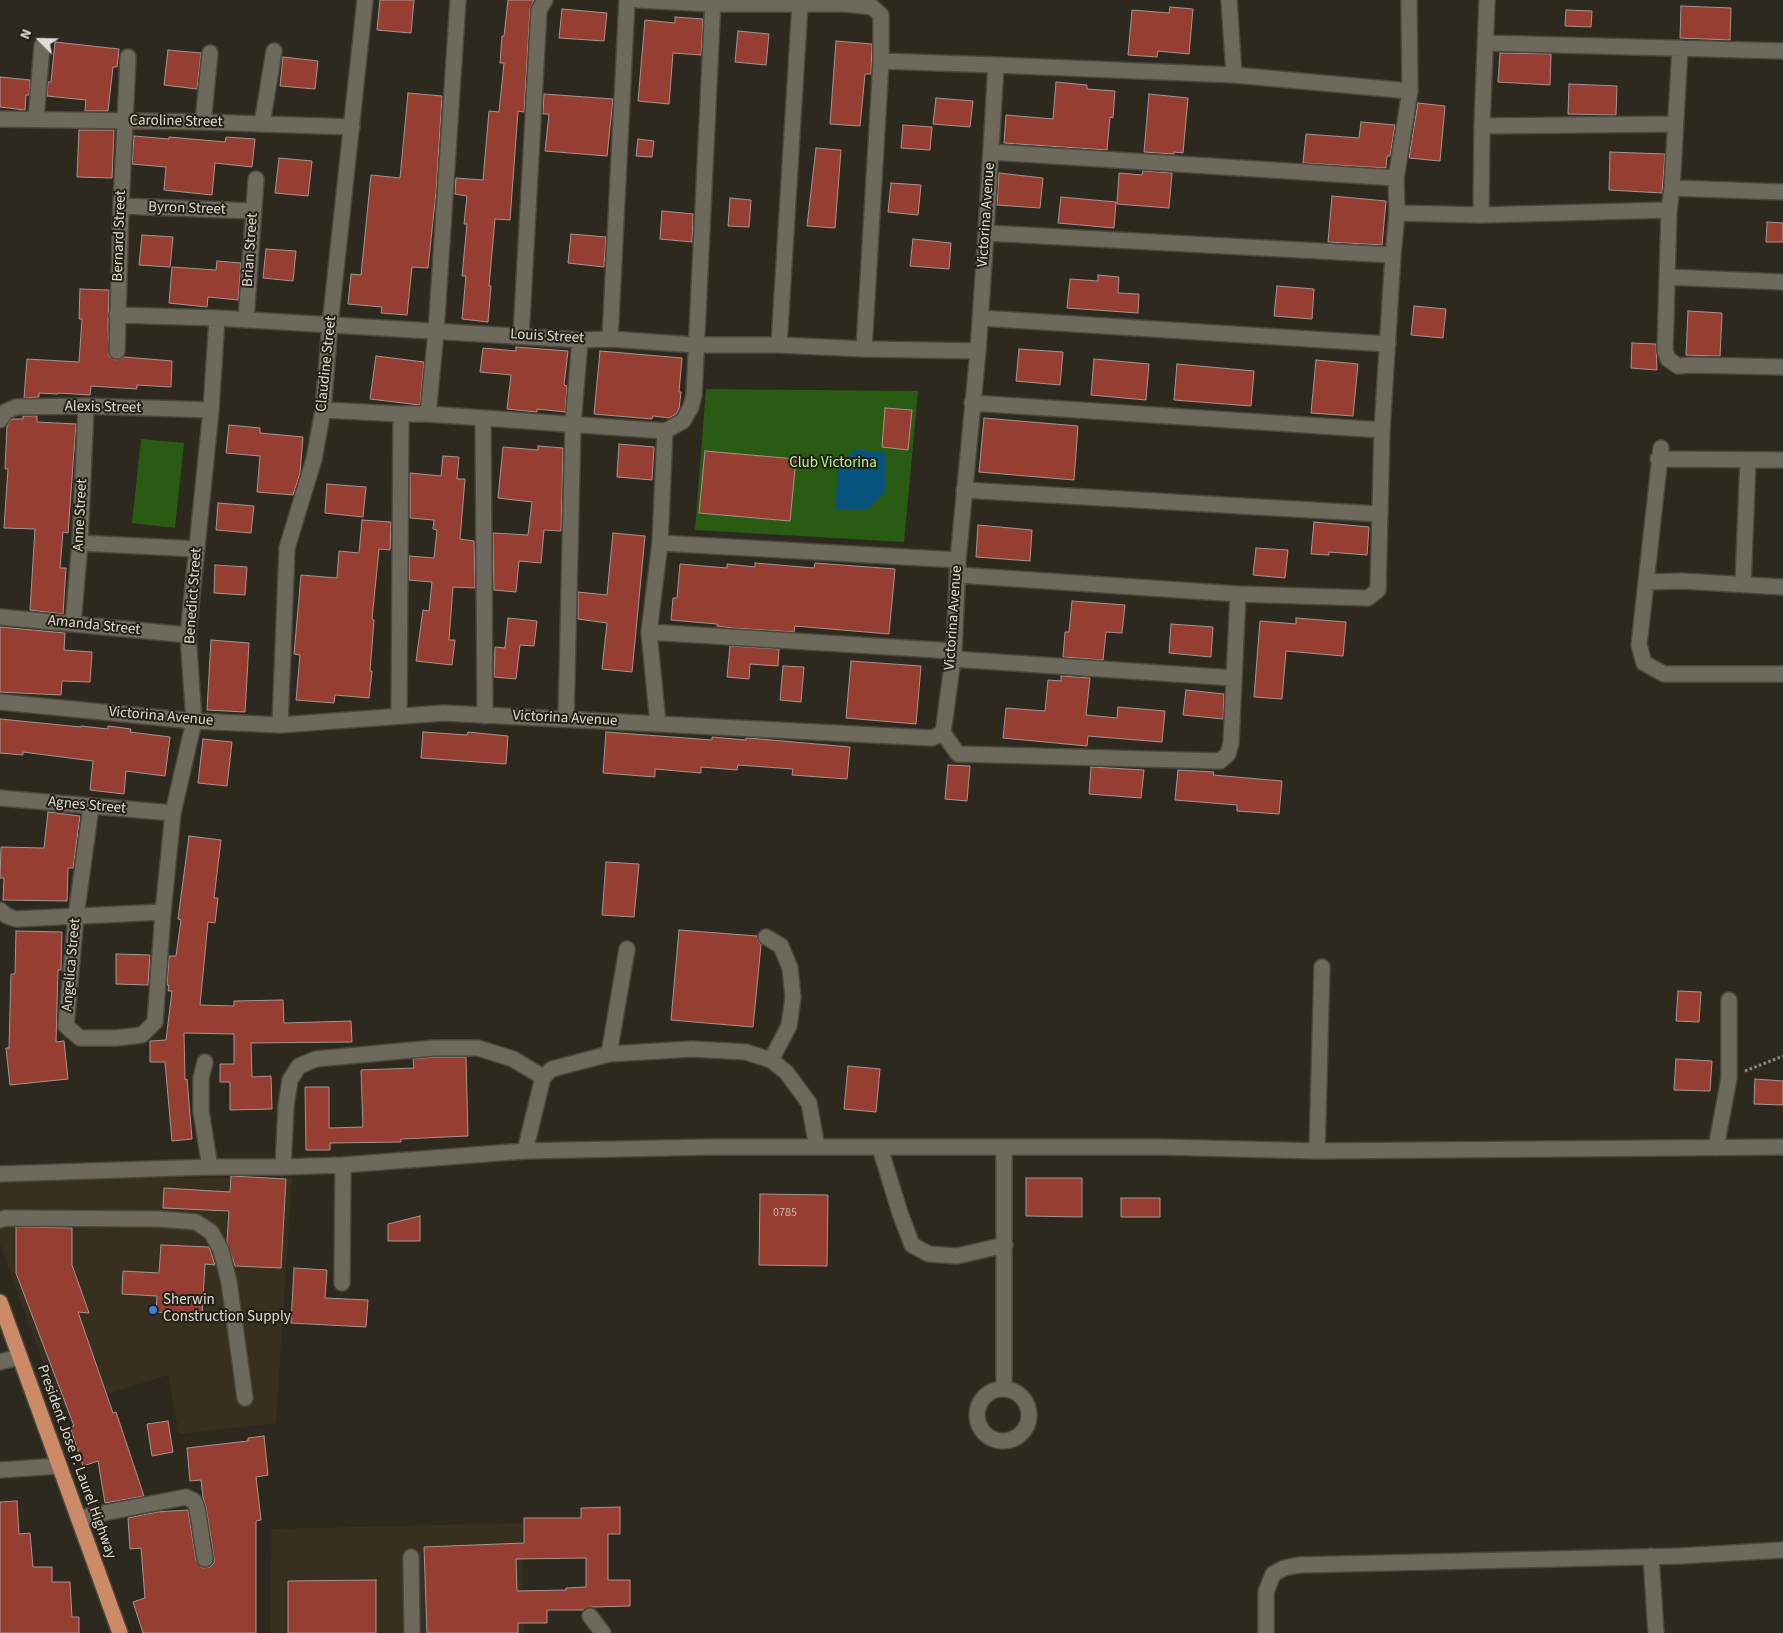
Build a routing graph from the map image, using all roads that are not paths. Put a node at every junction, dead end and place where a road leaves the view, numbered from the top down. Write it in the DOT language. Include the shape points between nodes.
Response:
graph roads {
  1 [pos="365,0"];
  2 [pos="458,0"];
  3 [pos="545,0"];
  4 [pos="628,0"];
  5 [pos="637,0"];
  6 [pos="1229,0"];
  7 [pos="1409,0"];
  8 [pos="1487,0"];
  9 [pos="713,2"];
  10 [pos="800,4"];
  11 [pos="1485,43"];
  12 [pos="42,46"];
  13 [pos="1680,48"];
  14 [pos="274,51"];
  15 [pos="1783,52"];
  16 [pos="210,53"];
  17 [pos="128,57"];
  18 [pos="881,61"];
  19 [pos="996,65"];
  20 [pos="1234,75"];
  21 [pos="1410,91"];
  22 [pos="0,119"];
  23 [pos="36,119"];
  24 [pos="125,121"];
  25 [pos="203,122"];
  26 [pos="262,124"];
  27 [pos="1675,124"];
  28 [pos="1482,126"];
  29 [pos="352,127"];
  30 [pos="991,152"];
  31 [pos="1396,178"];
  32 [pos="256,180"];
  33 [pos="1672,188"];
  34 [pos="1783,192"];
  35 [pos="121,206"];
  36 [pos="1668,210"];
  37 [pos="253,211"];
  38 [pos="1397,214"];
  39 [pos="1480,215"];
  40 [pos="986,233"];
  41 [pos="1393,255"];
  42 [pos="1667,277"];
  43 [pos="1783,282"];
  44 [pos="117,315"];
  45 [pos="217,318"];
  46 [pos="980,318"];
  47 [pos="246,320"];
  48 [pos="330,325"];
  49 [pos="436,332"];
  50 [pos="521,336"];
  51 [pos="610,339"];
  52 [pos="580,340"];
  53 [pos="1388,344"];
  54 [pos="696,345"];
  55 [pos="779,345"];
  56 [pos="864,349"];
  57 [pos="117,351"];
  58 [pos="978,351"];
  59 [pos="1783,367"];
  60 [pos="972,402"];
  61 [pos="86,406"];
  62 [pos="211,410"];
  63 [pos="323,410"];
  64 [pos="401,414"];
  65 [pos="428,414"];
  66 [pos="483,419"];
  67 [pos="0,420"];
  68 [pos="573,424"];
  69 [pos="1382,430"];
  70 [pos="665,431"];
  71 [pos="1748,460"];
  72 [pos="1783,460"];
  73 [pos="964,490"];
  74 [pos="1380,514"];
  75 [pos="660,542"];
  76 [pos="80,543"];
  77 [pos="197,549"];
  78 [pos="958,567"];
  79 [pos="1646,582"];
  80 [pos="1743,585"];
  81 [pos="1783,587"];
  82 [pos="1238,594"];
  83 [pos="0,617"];
  84 [pos="73,623"];
  85 [pos="649,632"];
  86 [pos="188,635"];
  87 [pos="953,655"];
  88 [pos="1783,674"];
  89 [pos="1234,678"];
  90 [pos="0,702"];
  91 [pos="398,716"];
  92 [pos="485,716"];
  93 [pos="566,719"];
  94 [pos="194,721"];
  95 [pos="658,724"];
  96 [pos="280,725"];
  97 [pos="943,733"];
  98 [pos="0,798"];
  99 [pos="91,807"];
  100 [pos="173,813"];
  101 [pos="0,910"];
  102 [pos="163,912"];
  103 [pos="76,916"];
  104 [pos="766,937"];
  105 [pos="627,949"];
  106 [pos="1322,967"];
  107 [pos="1729,1000"];
  108 [pos="155,1022"];
  109 [pos="609,1054"];
  110 [pos="771,1060"];
  111 [pos="205,1062"];
  112 [pos="543,1077"];
  113 [pos="817,1147"];
  114 [pos="880,1148"];
  115 [pos="1004,1148"];
  116 [pos="1716,1148"];
  117 [pos="1783,1148"];
  118 [pos="525,1151"];
  119 [pos="1317,1151"];
  120 [pos="343,1165"];
  121 [pos="210,1166"];
  122 [pos="283,1167"];
  123 [pos="0,1174"];
  124 [pos="0,1220"];
  125 [pos="1005,1245"];
  126 [pos="342,1283"];
  127 [pos="1,1310"];
  128 [pos="19,1357"];
  129 [pos="0,1362"];
  130 [pos="1004,1389"];
  131 [pos="245,1398"];
  132 [pos="59,1466"];
  133 [pos="0,1470"];
  134 [pos="78,1518"];
  135 [pos="1783,1550"];
  136 [pos="1651,1556"];
  137 [pos="411,1557"];
  138 [pos="205,1559"];
  139 [pos="590,1616"];
  140 [pos="120,1633"];
  141 [pos="412,1633"];
  142 [pos="603,1633"];
  143 [pos="1266,1633"];
  144 [pos="1656,1633"];
  1 -- 29 [label="street, Claudine Street"];
  2 -- 49 [label="street"];
  3 -- 50 [label="street" via="539,10"];
  4 -- 51 [label="street"];
  5 -- 9 [label="street"];
  6 -- 20 [label="street"];
  7 -- 21 [label="street"];
  8 -- 11 [label="street"];
  9 -- 10 [label="street"];
  9 -- 54 [label="street"];
  10 -- 18 [label="street" via="872,7 880,15"];
  10 -- 55 [label="street"];
  11 -- 13 [label="street"];
  11 -- 28 [label="street"];
  12 -- 23 [label="street"];
  13 -- 15 [label="street"];
  13 -- 27 [label="street"];
  14 -- 26 [label="street"];
  16 -- 25 [label="street"];
  17 -- 24 [label="street, Bernard Street"];
  18 -- 19 [label="street"];
  18 -- 56 [label="street"];
  19 -- 20 [label="street"];
  19 -- 30 [label="street, Victorina Avenue"];
  20 -- 21 [label="street"];
  21 -- 31 [label="street"];
  22 -- 23 [label="street, Caroline Street"];
  23 -- 24 [label="street, Caroline Street"];
  24 -- 25 [label="street, Caroline Street"];
  24 -- 35 [label="street, Bernard Street"];
  25 -- 26 [label="street, Caroline Street"];
  26 -- 29 [label="street, Caroline Street"];
  27 -- 28 [label="street"];
  27 -- 33 [label="street"];
  28 -- 39 [label="street"];
  29 -- 48 [label="street, Claudine Street"];
  30 -- 31 [label="street"];
  30 -- 40 [label="street, Victorina Avenue"];
  31 -- 38 [label="street"];
  32 -- 37 [label="street, Brian Street"];
  33 -- 34 [label="street"];
  33 -- 36 [label="street"];
  35 -- 37 [label="street, Byron Street"];
  35 -- 44 [label="street, Bernard Street"];
  36 -- 39 [label="street"];
  36 -- 42 [label="street"];
  37 -- 47 [label="street, Brian Street"];
  38 -- 39 [label="street"];
  38 -- 41 [label="street"];
  40 -- 41 [label="street"];
  40 -- 46 [label="street, Victorina Avenue"];
  41 -- 53 [label="street"];
  42 -- 43 [label="street"];
  42 -- 59 [label="street" via="1664,351 1668,359 1678,366"];
  44 -- 45 [label="street, Louis Street"];
  44 -- 57 [label="street, Bernard Street"];
  45 -- 47 [label="street, Louis Street"];
  45 -- 62 [label="street, Benedict Street"];
  46 -- 53 [label="street"];
  46 -- 58 [label="street, Victorina Avenue"];
  47 -- 48 [label="street, Louis Street"];
  48 -- 49 [label="street, Louis Street"];
  48 -- 63 [label="street, Claudine Street"];
  49 -- 50 [label="street, Louis Street"];
  49 -- 65 [label="street"];
  50 -- 52 [label="street, Louis Street"];
  51 -- 52 [label="street, Louis Street"];
  51 -- 54 [label="street, Louis Street"];
  52 -- 68 [label="street"];
  53 -- 69 [label="street"];
  54 -- 55 [label="street, Louis Street"];
  54 -- 70 [label="street" via="691,407 683,421"];
  55 -- 56 [label="street, Louis Street"];
  56 -- 58 [label="street, Louis Street"];
  58 -- 60 [label="street, Victorina Avenue"];
  60 -- 69 [label="street"];
  60 -- 73 [label="street, Victorina Avenue"];
  61 -- 62 [label="street, Alexis Street"];
  61 -- 67 [label="street, Alexis Street" via="16,407 5,412"];
  61 -- 76 [label="street, Anne Street"];
  62 -- 77 [label="street, Benedict Street"];
  63 -- 64 [label="street"];
  63 -- 96 [label="street, Claudine Street" via="314,459 287,548"];
  64 -- 65 [label="street"];
  64 -- 91 [label="street"];
  65 -- 66 [label="street"];
  66 -- 68 [label="street"];
  66 -- 92 [label="street"];
  68 -- 70 [label="street"];
  68 -- 93 [label="street"];
  69 -- 74 [label="street"];
  70 -- 75 [label="street"];
  71 -- 72 [label="street"];
  71 -- 79 [label="street" via="1660,454"];
  71 -- 80 [label="street"];
  73 -- 74 [label="street"];
  73 -- 78 [label="street, Victorina Avenue"];
  74 -- 82 [label="street" via="1378,590 1368,598"];
  75 -- 78 [label="street"];
  75 -- 85 [label="street"];
  76 -- 77 [label="street"];
  76 -- 84 [label="street, Anne Street"];
  77 -- 86 [label="street, Benedict Street"];
  78 -- 82 [label="street"];
  78 -- 87 [label="street, Victorina Avenue"];
  79 -- 80 [label="street"];
  79 -- 88 [label="street" via="1639,645 1644,663 1664,674"];
  80 -- 81 [label="street"];
  82 -- 89 [label="street"];
  83 -- 84 [label="street, Amanda Street"];
  84 -- 86 [label="street, Amanda Street"];
  85 -- 87 [label="street"];
  85 -- 95 [label="street"];
  86 -- 94 [label="street, Benedict Street"];
  87 -- 89 [label="street"];
  87 -- 97 [label="street, Victorina Avenue"];
  89 -- 97 [label="street" via="1231,743 1228,754 1220,761 958,754"];
  90 -- 94 [label="street, Victorina Avenue"];
  91 -- 92 [label="street, Victorina Avenue" via="444,713"];
  91 -- 96 [label="street, Victorina Avenue"];
  92 -- 93 [label="street, Victorina Avenue"];
  93 -- 95 [label="street, Victorina Avenue"];
  94 -- 96 [label="street, Victorina Avenue"];
  94 -- 100 [label="street, Benedict Street"];
  95 -- 97 [label="street, Victorina Avenue" via="932,738"];
  98 -- 99 [label="street, Agnes Street"];
  99 -- 100 [label="street, Agnes Street"];
  99 -- 103 [label="street, Angelica Street"];
  100 -- 102 [label="street, Benedict Street"];
  101 -- 103 [label="street" via="16,919"];
  102 -- 103 [label="street"];
  102 -- 108 [label="street, Benedict Street"];
  103 -- 108 [label="street, Angelica Street" via="66,1026 80,1038 116,1038 142,1035"];
  104 -- 110 [label="street" via="781,946 790,968 793,997 789,1026"];
  105 -- 109 [label="street"];
  106 -- 119 [label="street"];
  107 -- 116 [label="street" via="1729,1078"];
  109 -- 110 [label="street" via="692,1049 746,1052"];
  109 -- 112 [label="street" via="552,1068"];
  110 -- 113 [label="street" via="786,1072 809,1103"];
  111 -- 121 [label="street" via="201,1078 201,1111"];
  112 -- 118 [label="street"];
  112 -- 122 [label="street" via="513,1059 478,1048 434,1048 316,1059 299,1066 290,1080"];
  113 -- 114 [label="street"];
  113 -- 118 [label="street"];
  114 -- 115 [label="street"];
  114 -- 125 [label="street" via="912,1245 929,1254 957,1256"];
  115 -- 119 [label="street" via="1161,1147"];
  115 -- 125 [label="street"];
  116 -- 117 [label="street"];
  116 -- 119 [label="street"];
  118 -- 120 [label="street"];
  120 -- 122 [label="street"];
  120 -- 126 [label="street"];
  121 -- 122 [label="street"];
  121 -- 123 [label="street"];
  124 -- 131 [label="street" via="160,1219 196,1222 211,1232 221,1250 229,1282"];
  125 -- 130 [label="street"];
  127 -- 128 [label="highway, President Jose P. Laurel Highway"];
  128 -- 129 [label="street"];
  128 -- 132 [label="highway, President Jose P. Laurel Highway"];
  132 -- 133 [label="street"];
  132 -- 134 [label="highway, President Jose P. Laurel Highway"];
  134 -- 138 [label="street" via="186,1497 194,1500 197,1508"];
  134 -- 140 [label="highway, President Jose P. Laurel Highway"];
  135 -- 136 [label="street"];
  136 -- 143 [label="street" via="1299,1565 1284,1568 1273,1574 1266,1592"];
  136 -- 144 [label="street"];
  137 -- 141 [label="street"];
  139 -- 142 [label="street"];
}
